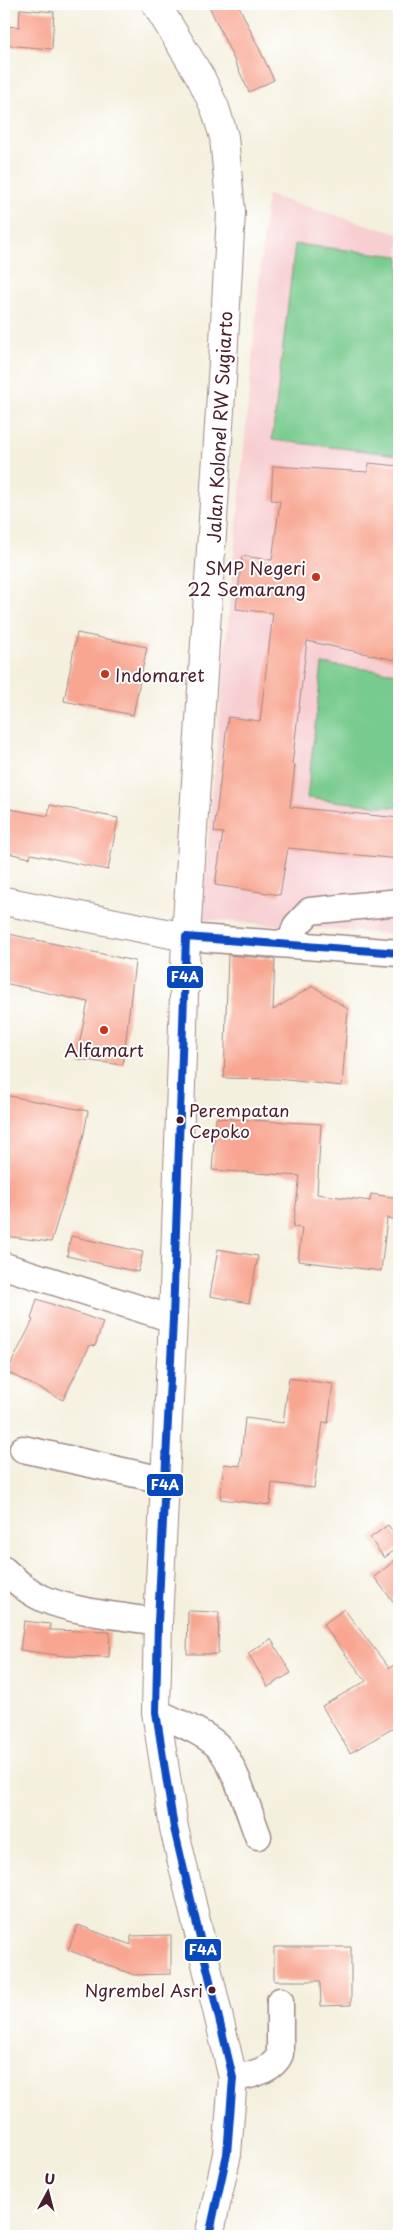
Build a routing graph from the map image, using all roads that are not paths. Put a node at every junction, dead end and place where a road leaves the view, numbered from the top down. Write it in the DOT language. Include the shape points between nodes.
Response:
graph roads {
  1 [pos="156,4"];
  2 [pos="4,901"];
  3 [pos="399,902"];
  4 [pos="186,937"];
  5 [pos="290,944"];
  6 [pos="399,953"];
  7 [pos="4,1266"];
  8 [pos="173,1319"];
  9 [pos="23,1449"];
  10 [pos="163,1480"];
  11 [pos="4,1570"];
  12 [pos="158,1622"];
  13 [pos="156,1712"];
  14 [pos="258,1836"];
  15 [pos="280,2002"];
  16 [pos="233,2078"];
  17 [pos="208,2236"];
  1 -- 4 [label="main road, Jalan Kolonel RW Sugiarto" via="201,78 215,108 224,138 231,212"];
  2 -- 4 [label="main road"];
  3 -- 5 [label="street" via="310,911 296,926"];
  4 -- 5 [label="street"];
  4 -- 8 [label="main road, Jalan Kolonel RW Sugiarto"];
  5 -- 6 [label="street"];
  7 -- 8 [label="street"];
  8 -- 10 [label="main road, Jalan Kolonel RW Sugiarto"];
  9 -- 10 [label="street"];
  10 -- 12 [label="main road, Jalan Kolonel RW Sugiarto"];
  11 -- 12 [label="street" via="22,1586 67,1606"];
  12 -- 13 [label="main road, Jalan Kolonel RW Sugiarto"];
  13 -- 14 [label="street" via="201,1733 217,1746 228,1761"];
  13 -- 16 [label="main road, Jalan Kolonel RW Sugiarto" via="174,1828"];
  15 -- 16 [label="street" via="281,2047 278,2061"];
  16 -- 17 [label="main road, Jalan Kolonel RW Sugiarto" via="226,2154"];
}
